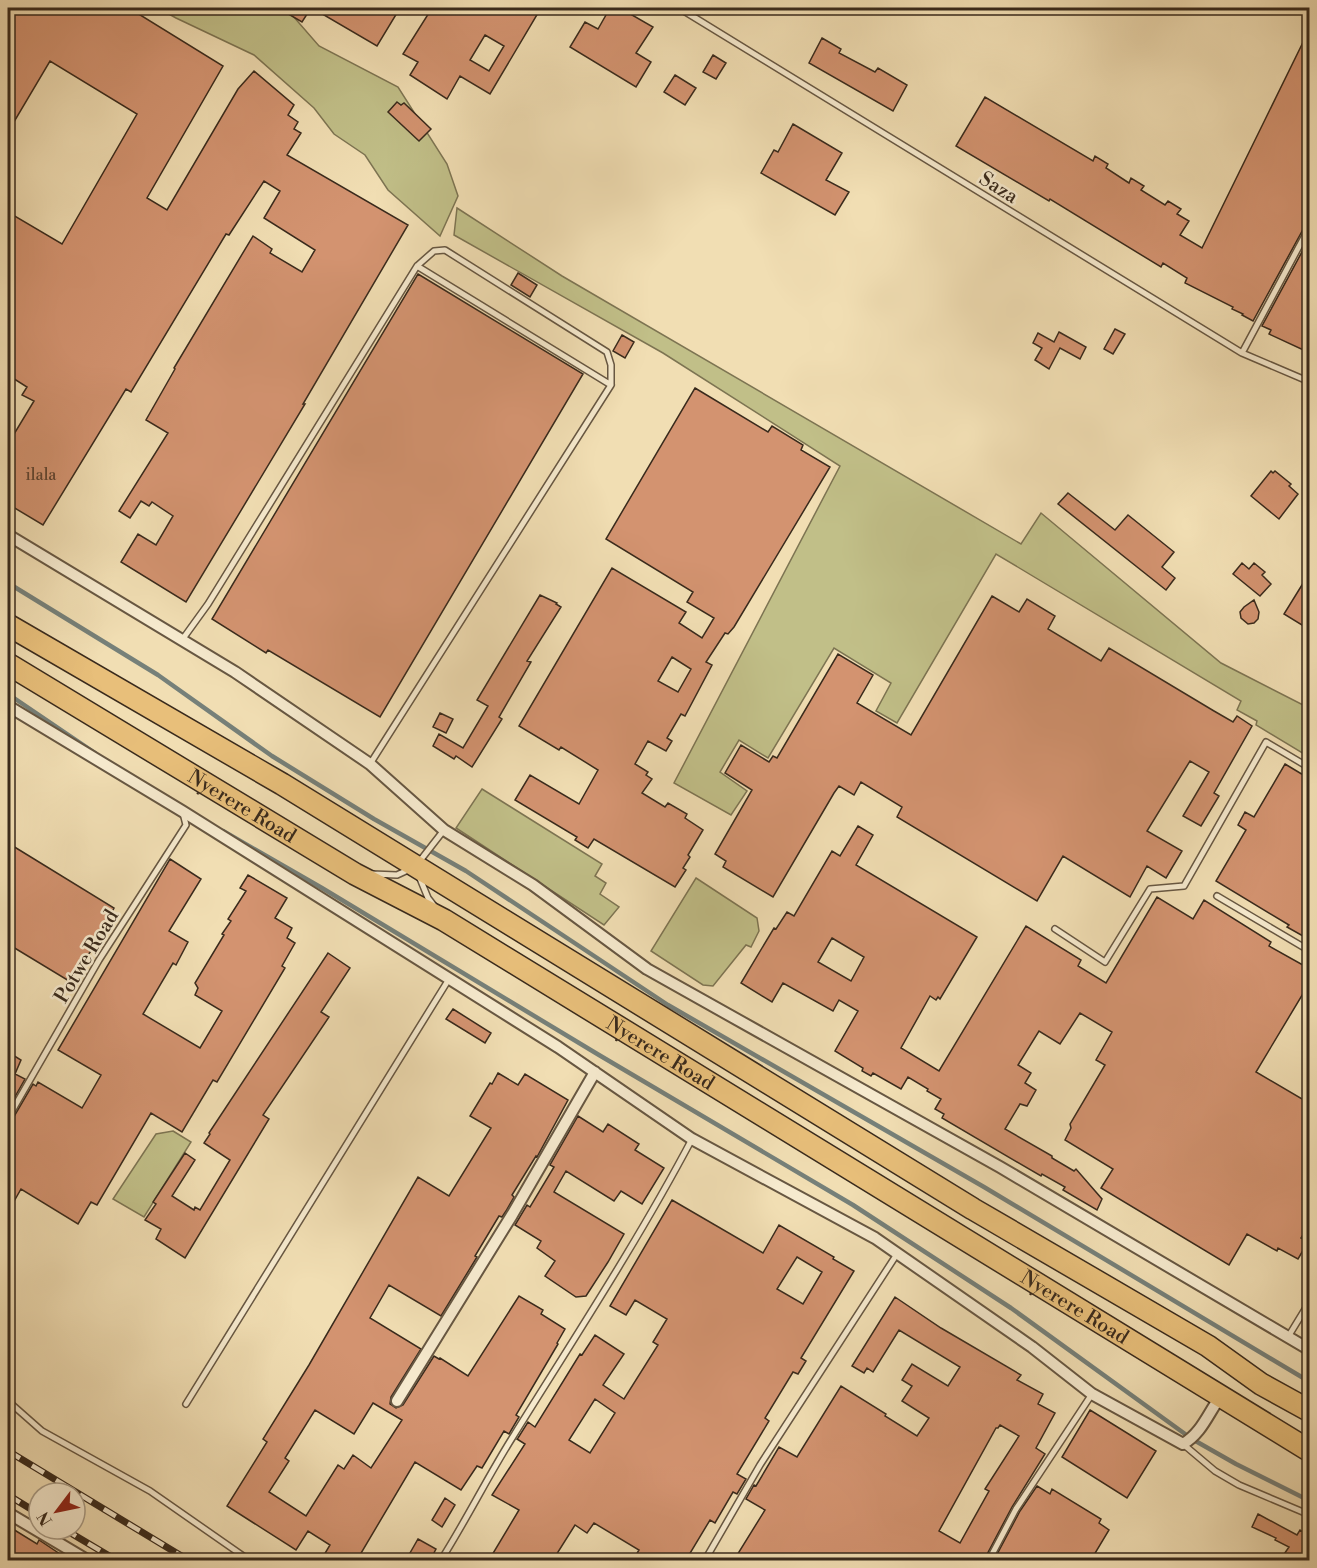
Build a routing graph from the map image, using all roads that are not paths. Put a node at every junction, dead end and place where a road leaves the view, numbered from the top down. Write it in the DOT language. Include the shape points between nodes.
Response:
graph roads {
  1 [pos="679,8"];
  2 [pos="1310,226"];
  3 [pos="417,266"];
  4 [pos="1242,352"];
  5 [pos="1310,382"];
  6 [pos="611,385"];
  7 [pos="8,535"];
  8 [pos="8,625"];
  9 [pos="183,640"];
  10 [pos="8,664"];
  11 [pos="8,706"];
  12 [pos="370,764"];
  13 [pos="1310,768"];
  14 [pos="182,811"];
  15 [pos="444,830"];
  16 [pos="416,865"];
  17 [pos="355,874"];
  18 [pos="1217,896"];
  19 [pos="444,920"];
  20 [pos="1055,929"];
  21 [pos="1310,951"];
  22 [pos="449,979"];
  23 [pos="595,1072"];
  24 [pos="8,1118"];
  25 [pos="692,1139"];
  26 [pos="897,1254"];
  27 [pos="1310,1301"];
  28 [pos="1288,1337"];
  29 [pos="1310,1350"];
  30 [pos="1092,1394"];
  31 [pos="1221,1396"];
  32 [pos="8,1401"];
  33 [pos="397,1401"];
  34 [pos="186,1404"];
  35 [pos="1310,1411"];
  36 [pos="1183,1444"];
  37 [pos="1310,1451"];
  38 [pos="8,1513"];
  39 [pos="1310,1515"];
  40 [pos="87,1560"];
  41 [pos="249,1560"];
  42 [pos="441,1560"];
  43 [pos="705,1560"];
  44 [pos="989,1560"];
  1 -- 4 [label="lane, Saza"];
  2 -- 4 [label="lane"];
  3 -- 6 [label="lane"];
  3 -- 6 [label="lane" via="434,251 445,250 607,352"];
  3 -- 9 [label="lane"];
  4 -- 5 [label="lane, Saza"];
  6 -- 12 [label="lane"];
  7 -- 9 [label="street"];
  8 -- 16 [label="highway, Nyerere Road"];
  9 -- 12 [label="street"];
  10 -- 17 [label="highway, Nyerere Road"];
  11 -- 14 [label="street"];
  12 -- 15 [label="street"];
  13 -- 20 [label="lane" via="1266,742 1184,886 1150,889 1105,962"];
  14 -- 22 [label="street"];
  14 -- 24 [label="lane, Potwe Road" via="186,825 99,960"];
  15 -- 16 [label="lane"];
  15 -- 28 [label="street" via="533,885 647,969 1000,1167"];
  16 -- 17 [label="lane" via="397,875"];
  16 -- 19 [label="lane" via="428,898"];
  16 -- 35 [label="highway, Nyerere Road" via="963,1203 1208,1346 1261,1384"];
  17 -- 19 [label="highway, Nyerere Road"];
  18 -- 21 [label="lane"];
  19 -- 31 [label="highway, Nyerere Road"];
  22 -- 23 [label="street"];
  22 -- 34 [label="lane"];
  23 -- 25 [label="street"];
  23 -- 33 [label="street"];
  25 -- 26 [label="street" via="875,1238"];
  25 -- 42 [label="lane" via="623,1261"];
  26 -- 30 [label="street" via="1032,1347"];
  26 -- 43 [label="lane" via="760,1465"];
  27 -- 28 [label="lane"];
  28 -- 29 [label="street"];
  30 -- 36 [label="street"];
  30 -- 44 [label="lane" via="1016,1509"];
  31 -- 36 [label="street" via="1202,1427"];
  31 -- 37 [label="highway, Nyerere Road"];
  32 -- 41 [label="lane" via="42,1431 150,1491"];
  36 -- 39 [label="lane" via="1239,1485"];
  38 -- 40 [label="street"];
}
